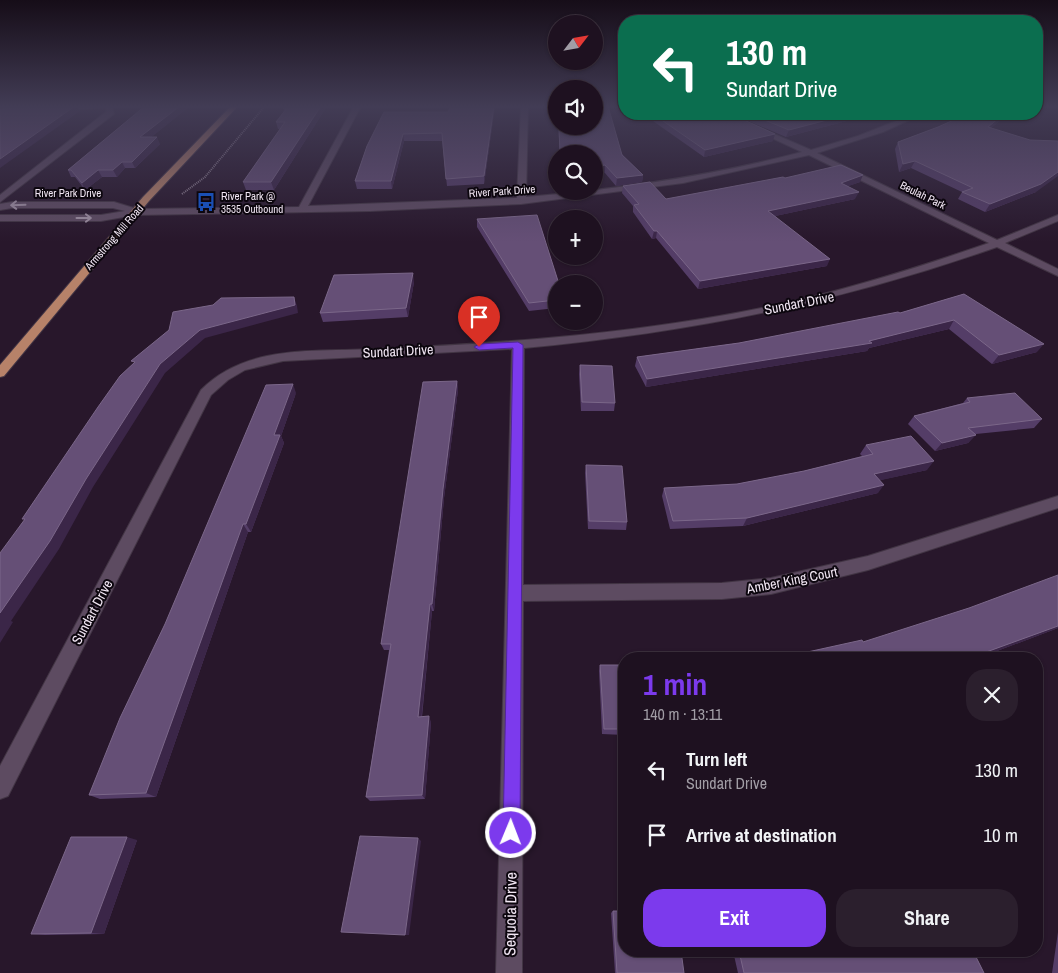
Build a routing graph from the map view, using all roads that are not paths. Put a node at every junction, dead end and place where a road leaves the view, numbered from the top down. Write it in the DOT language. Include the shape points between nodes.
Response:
graph roads {
  1 [pos="61,151"];
  2 [pos="192,151"];
  3 [pos="333,151"];
  4 [pos="524,151"];
  5 [pos="806,151"];
  6 [pos="815,151"];
  7 [pos="810,153"];
  8 [pos="0,199"];
  9 [pos="522,201"];
  10 [pos="0,207"];
  11 [pos="302,209"];
  12 [pos="135,212"];
  13 [pos="0,218"];
  14 [pos="1058,218"];
  15 [pos="998,245"];
  16 [pos="1058,273"];
  17 [pos="518,345"];
  18 [pos="0,373"];
  19 [pos="1058,502"];
  20 [pos="515,593"];
  21 [pos="0,788"];
  22 [pos="509,973"];
  1 -- 8 [label="street"];
  2 -- 12 [label="main road, Armstrong Mill Road"];
  3 -- 11 [label="street"];
  4 -- 9 [label="street"];
  5 -- 7 [label="street, Beulah Park"];
  6 -- 7 [label="street, River Park Drive"];
  7 -- 9 [label="street, River Park Drive" via="681,182"];
  7 -- 15 [label="street, Beulah Park"];
  9 -- 11 [label="street, River Park Drive" via="429,207"];
  12 -- 10 [label="street, River Park Drive, one-way" via="114,204"];
  11 -- 12 [label="street, River Park Drive"];
  13 -- 12 [label="street, River Park Drive, one-way" via="101,218"];
  12 -- 18 [label="main road, Armstrong Mill Road"];
  14 -- 15 [label="street, Sundart Drive"];
  15 -- 16 [label="street, Beulah Park"];
  15 -- 17 [label="street, Sundart Drive" via="835,296 692,323"];
  17 -- 20 [label="street, Sequoia Drive"];
  17 -- 21 [label="street, Sundart Drive" via="283,357 247,364 218,379 206,393"];
  19 -- 20 [label="street, Amber King Court" via="868,563 771,586 722,591"];
  20 -- 22 [label="street, Sequoia Drive"];
}
